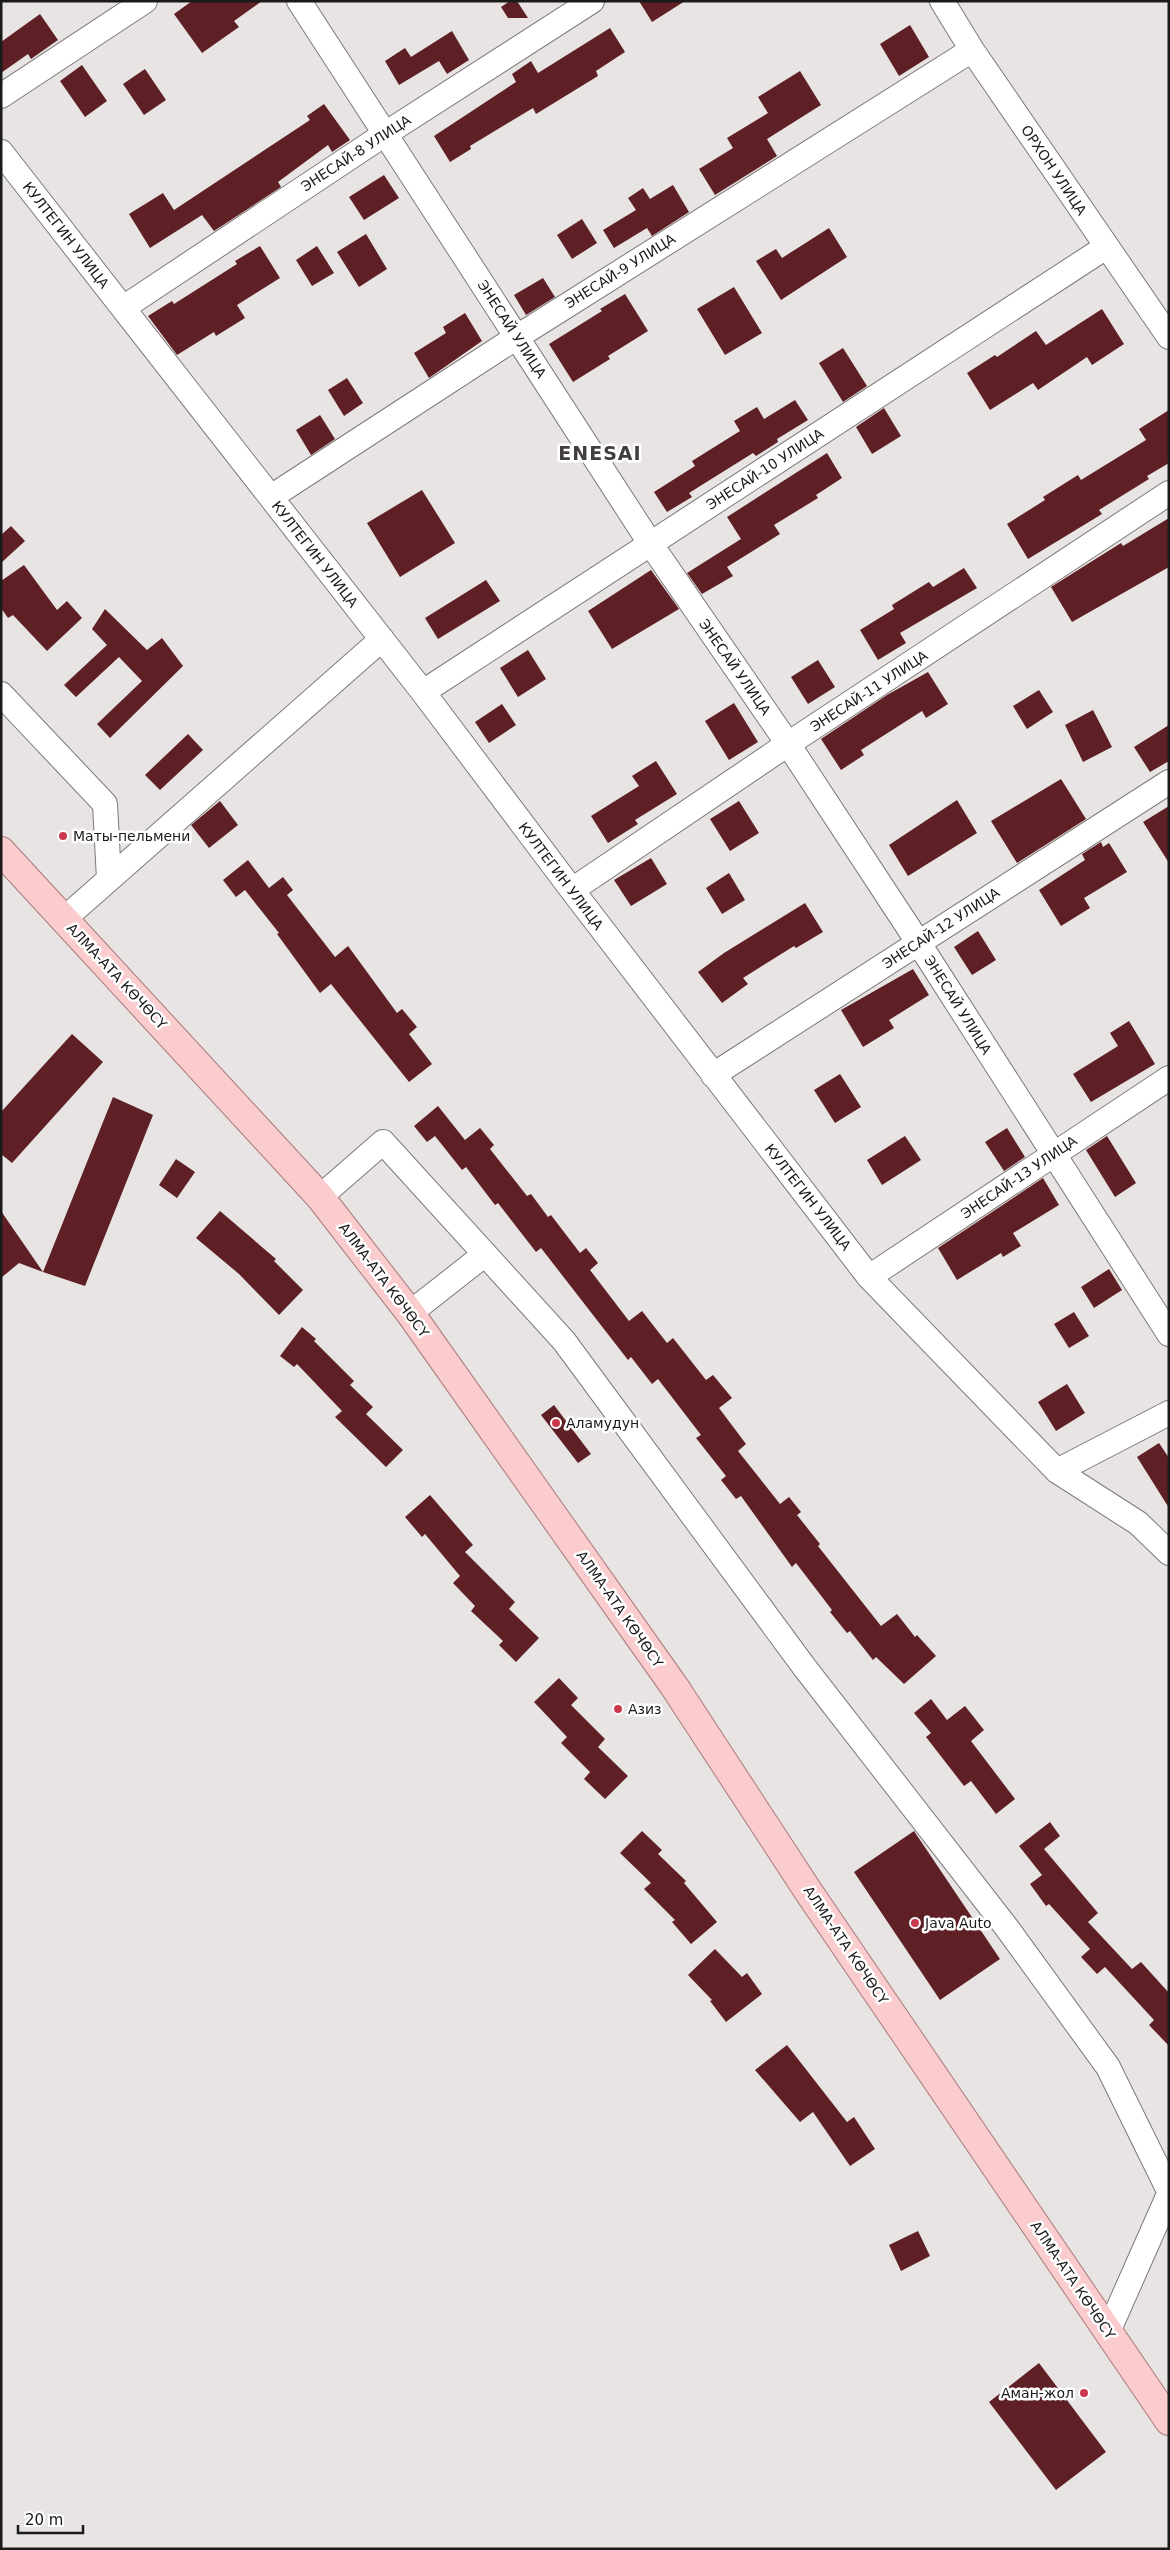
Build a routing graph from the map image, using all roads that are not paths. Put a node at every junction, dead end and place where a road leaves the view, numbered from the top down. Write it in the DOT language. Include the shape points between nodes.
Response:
graph roads {
  1 [pos="145,1"];
  2 [pos="299,1"];
  3 [pos="592,1"];
  4 [pos="942,1"];
  5 [pos="972,50"];
  6 [pos="1,96"];
  7 [pos="385,134"];
  8 [pos="1,152"];
  9 [pos="1106,247"];
  10 [pos="123,308"];
  11 [pos="517,336"];
  12 [pos="1169,337"];
  13 [pos="1169,493"];
  14 [pos="271,497"];
  15 [pos="650,544"];
  16 [pos="382,639"];
  17 [pos="423,692"];
  18 [pos="1,694"];
  19 [pos="788,744"];
  20 [pos="1169,782"];
  21 [pos="1,851"];
  22 [pos="109,879"];
  23 [pos="572,890"];
  24 [pos="64,918"];
  25 [pos="918,942"];
  26 [pos="713,1075"];
  27 [pos="1169,1078"];
  28 [pos="1052,1154"];
  29 [pos="320,1197"];
  30 [pos="484,1255"];
  31 [pos="869,1277"];
  32 [pos="410,1313"];
  33 [pos="1169,1334"];
  34 [pos="1169,1413"];
  35 [pos="1057,1471"];
  36 [pos="1169,1553"];
  37 [pos="1169,2192"];
  38 [pos="1108,2332"];
  39 [pos="1169,2421"];
  1 -- 6 [label="street"];
  2 -- 7 [label="street, ЭНЕСАЙ УЛИЦА"];
  3 -- 7 [label="street, ЭНЕСАЙ-8 УЛИЦА"];
  4 -- 5 [label="street, ОРХОН УЛИЦА"];
  5 -- 9 [label="street, ОРХОН УЛИЦА"];
  5 -- 11 [label="street, ЭНЕСАЙ-9 УЛИЦА"];
  7 -- 10 [label="street, ЭНЕСАЙ-8 УЛИЦА"];
  7 -- 11 [label="street, ЭНЕСАЙ УЛИЦА"];
  8 -- 10 [label="street, КУЛТЕГИН УЛИЦА"];
  9 -- 12 [label="street, ОРХОН УЛИЦА"];
  9 -- 15 [label="street, ЭНЕСАЙ-10 УЛИЦА"];
  10 -- 14 [label="street, КУЛТЕГИН УЛИЦА"];
  11 -- 14 [label="street, ЭНЕСАЙ-9 УЛИЦА"];
  11 -- 15 [label="street, ЭНЕСАЙ УЛИЦА"];
  13 -- 19 [label="street, ЭНЕСАЙ-11 УЛИЦА"];
  14 -- 16 [label="street, КУЛТЕГИН УЛИЦА"];
  15 -- 17 [label="street, ЭНЕСАЙ-10 УЛИЦА"];
  15 -- 19 [label="street, ЭНЕСАЙ УЛИЦА"];
  16 -- 17 [label="street, КУЛТЕГИН УЛИЦА"];
  16 -- 22 [label="street"];
  17 -- 23 [label="street, КУЛТЕГИН УЛИЦА"];
  18 -- 22 [label="street" via="105,804"];
  19 -- 23 [label="street, ЭНЕСАЙ-11 УЛИЦА"];
  19 -- 25 [label="street, ЭНЕСАЙ УЛИЦА"];
  20 -- 25 [label="street, ЭНЕСАЙ-12 УЛИЦА"];
  21 -- 24 [label="main road, АЛМА-АТА КӨЧӨСҮ"];
  22 -- 24 [label="street"];
  23 -- 26 [label="street, КУЛТЕГИН УЛИЦА"];
  24 -- 29 [label="main road, АЛМА-АТА КӨЧӨСҮ"];
  25 -- 26 [label="street, ЭНЕСАЙ-12 УЛИЦА"];
  25 -- 28 [label="street, ЭНЕСАЙ УЛИЦА"];
  26 -- 31 [label="street, КУЛТЕГИН УЛИЦА"];
  27 -- 28 [label="street, ЭНЕСАЙ-13 УЛИЦА"];
  28 -- 31 [label="street, ЭНЕСАЙ-13 УЛИЦА"];
  28 -- 33 [label="street, ЭНЕСАЙ УЛИЦА"];
  29 -- 30 [label="street" via="383,1142"];
  29 -- 32 [label="main road, АЛМА-АТА КӨЧӨСҮ"];
  30 -- 32 [label="street"];
  30 -- 37 [label="street" via="564,1341 805,1668 1012,1936 1108,2068"];
  31 -- 35 [label="street, КУЛТЕГИН УЛИЦА"];
  32 -- 38 [label="main road, АЛМА-АТА КӨЧӨСҮ" via="674,1686 808,1890"];
  34 -- 35 [label="street"];
  35 -- 36 [label="street, КУЛТЕГИН УЛИЦА" via="1138,1523"];
  37 -- 38 [label="street"];
  38 -- 39 [label="main road, АЛМА-АТА КӨЧӨСҮ"];
}
